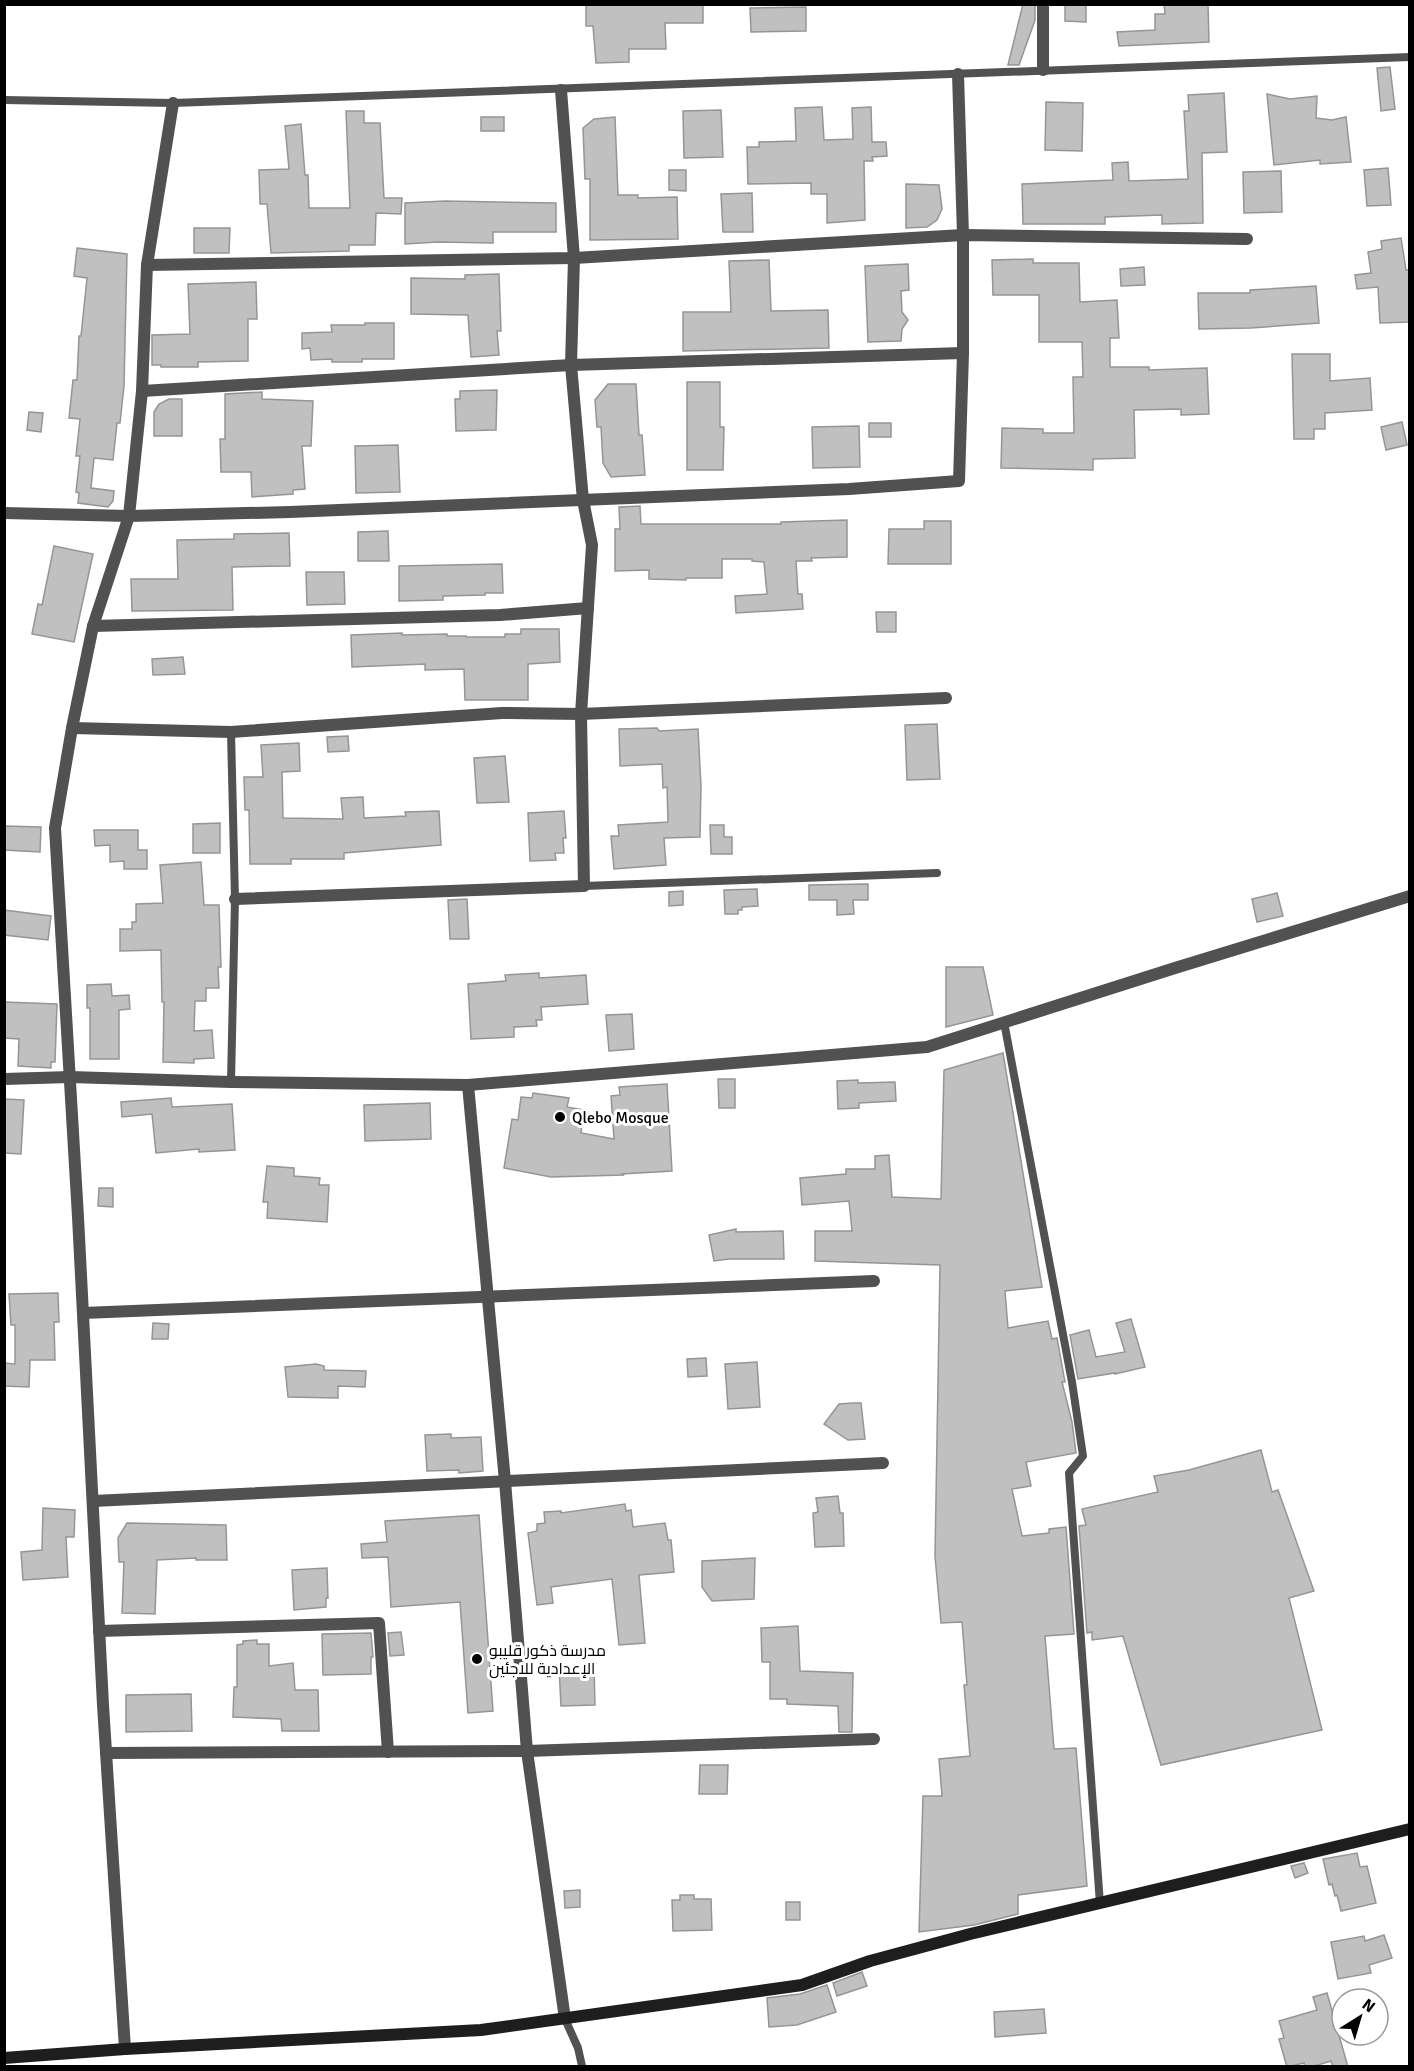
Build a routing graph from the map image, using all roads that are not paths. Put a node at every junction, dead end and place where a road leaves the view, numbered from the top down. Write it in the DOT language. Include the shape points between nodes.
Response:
graph roads {
  1 [pos="1042,4"];
  2 [pos="1410,57"];
  3 [pos="1043,70"];
  4 [pos="958,74"];
  5 [pos="561,90"];
  6 [pos="4,100"];
  7 [pos="173,104"];
  8 [pos="963,235"];
  9 [pos="1246,239"];
  10 [pos="574,258"];
  11 [pos="147,265"];
  12 [pos="963,353"];
  13 [pos="571,365"];
  14 [pos="142,391"];
  15 [pos="583,500"];
  16 [pos="4,513"];
  17 [pos="129,516"];
  18 [pos="588,608"];
  19 [pos="93,626"];
  20 [pos="946,698"];
  21 [pos="581,714"];
  22 [pos="72,728"];
  23 [pos="231,732"];
  24 [pos="937,873"];
  25 [pos="584,886"];
  26 [pos="1410,896"];
  27 [pos="235,899"];
  28 [pos="1004,1022"];
  29 [pos="70,1077"];
  30 [pos="4,1079"];
  31 [pos="231,1082"];
  32 [pos="468,1085"];
  33 [pos="874,1281"];
  34 [pos="488,1297"];
  35 [pos="83,1313"];
  36 [pos="883,1463"];
  37 [pos="505,1481"];
  38 [pos="93,1501"];
  39 [pos="99,1631"];
  40 [pos="874,1739"];
  41 [pos="527,1751"];
  42 [pos="106,1752"];
  43 [pos="388,1752"];
  44 [pos="1410,1829"];
  45 [pos="1100,1904"];
  46 [pos="565,2019"];
  47 [pos="125,2049"];
  48 [pos="4,2058"];
  49 [pos="582,2067"];
  1 -- 3 [label="street"];
  2 -- 3 [label="lane"];
  3 -- 4 [label="lane"];
  4 -- 5 [label="lane"];
  4 -- 8 [label="street"];
  5 -- 7 [label="lane"];
  5 -- 10 [label="street"];
  6 -- 7 [label="lane"];
  7 -- 11 [label="street"];
  8 -- 9 [label="street"];
  8 -- 10 [label="street"];
  8 -- 12 [label="street"];
  10 -- 11 [label="street"];
  10 -- 13 [label="street"];
  11 -- 14 [label="street"];
  12 -- 13 [label="street"];
  12 -- 15 [label="street" via="959,481"];
  13 -- 14 [label="street"];
  13 -- 15 [label="street"];
  14 -- 17 [label="street"];
  15 -- 17 [label="street"];
  15 -- 18 [label="street" via="592,545"];
  16 -- 17 [label="street"];
  17 -- 19 [label="street"];
  18 -- 19 [label="street" via="500,615"];
  18 -- 21 [label="street"];
  19 -- 22 [label="street"];
  20 -- 21 [label="street"];
  21 -- 23 [label="street" via="502,713"];
  21 -- 25 [label="street"];
  22 -- 23 [label="street"];
  22 -- 29 [label="street" via="55,828"];
  23 -- 27 [label="lane"];
  24 -- 25 [label="lane"];
  25 -- 27 [label="street"];
  26 -- 28 [label="street"];
  27 -- 31 [label="lane"];
  28 -- 32 [label="street" via="927,1047"];
  28 -- 45 [label="lane" via="1083,1456 1069,1473"];
  29 -- 30 [label="street"];
  29 -- 31 [label="street"];
  29 -- 35 [label="street"];
  31 -- 32 [label="street"];
  32 -- 34 [label="street"];
  33 -- 34 [label="street"];
  34 -- 35 [label="street"];
  34 -- 37 [label="street"];
  35 -- 38 [label="street"];
  36 -- 37 [label="street"];
  37 -- 38 [label="street"];
  37 -- 41 [label="street"];
  38 -- 39 [label="street"];
  39 -- 42 [label="street"];
  39 -- 43 [label="street" via="379,1623"];
  40 -- 41 [label="street"];
  41 -- 43 [label="street"];
  41 -- 46 [label="street"];
  42 -- 43 [label="street"];
  42 -- 47 [label="street"];
  44 -- 45 [label="street"];
  45 -- 46 [label="street" via="870,1961 802,1985"];
  46 -- 47 [label="street" via="481,2031"];
  46 -- 49 [label="lane"];
  47 -- 48 [label="street"];
}
